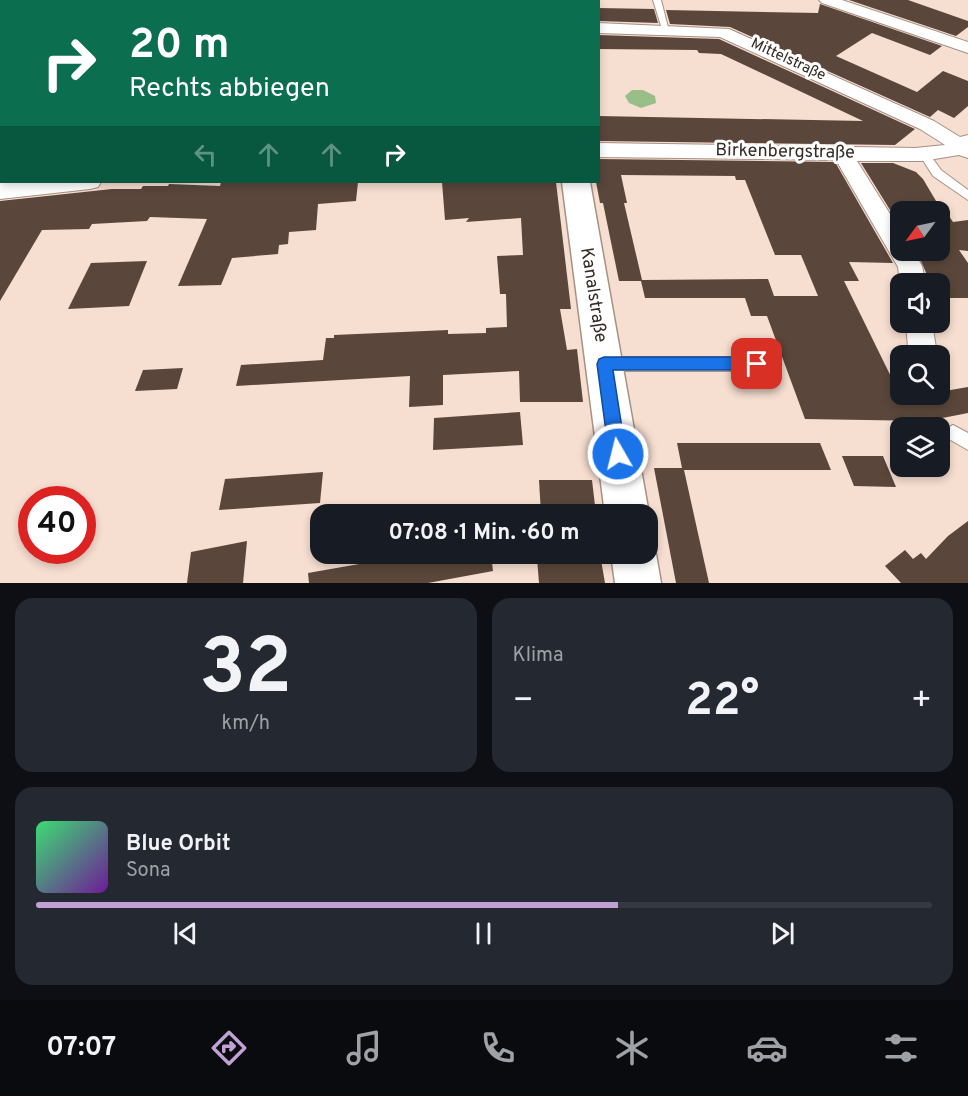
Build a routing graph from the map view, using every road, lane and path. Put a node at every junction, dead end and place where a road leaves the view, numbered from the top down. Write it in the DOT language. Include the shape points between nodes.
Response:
graph roads {
  1 [pos="657,0"];
  2 [pos="827,0"];
  3 [pos="600,28"];
  4 [pos="666,29"];
  5 [pos="968,48"];
  6 [pos="966,146"];
  7 [pos="600,150"];
  8 [pos="842,153"];
  9 [pos="924,154"];
  10 [pos="79,183"];
  11 [pos="576,183"];
  12 [pos="0,190"];
  13 [pos="968,196"];
  14 [pos="890,233"];
  15 [pos="604,364"];
  16 [pos="757,364"];
  17 [pos="953,433"];
  18 [pos="968,442"];
  19 [pos="625,504"];
  20 [pos="635,564"];
  21 [pos="638,583"];
  1 -- 4 [label="lane"];
  2 -- 5 [label="street"];
  3 -- 4 [label="street, Mittelstraße"];
  4 -- 6 [label="street, Mittelstraße" via="723,32 739,38 927,124"];
  6 -- 9 [label="street, Birkenbergstraße"];
  7 -- 8 [label="street, Birkenbergstraße"];
  8 -- 9 [label="street, Birkenbergstraße"];
  8 -- 14 [label="street"];
  9 -- 13 [label="lane" via="937,173"];
  10 -- 12 [label="street"];
  11 -- 15 [label="street, Kanalstraße"];
  15 -- 16 [label="lane"];
  15 -- 19 [label="street, Kanalstraße"];
  17 -- 18 [label="lane"];
  20 -- 21 [label="street"];
}
